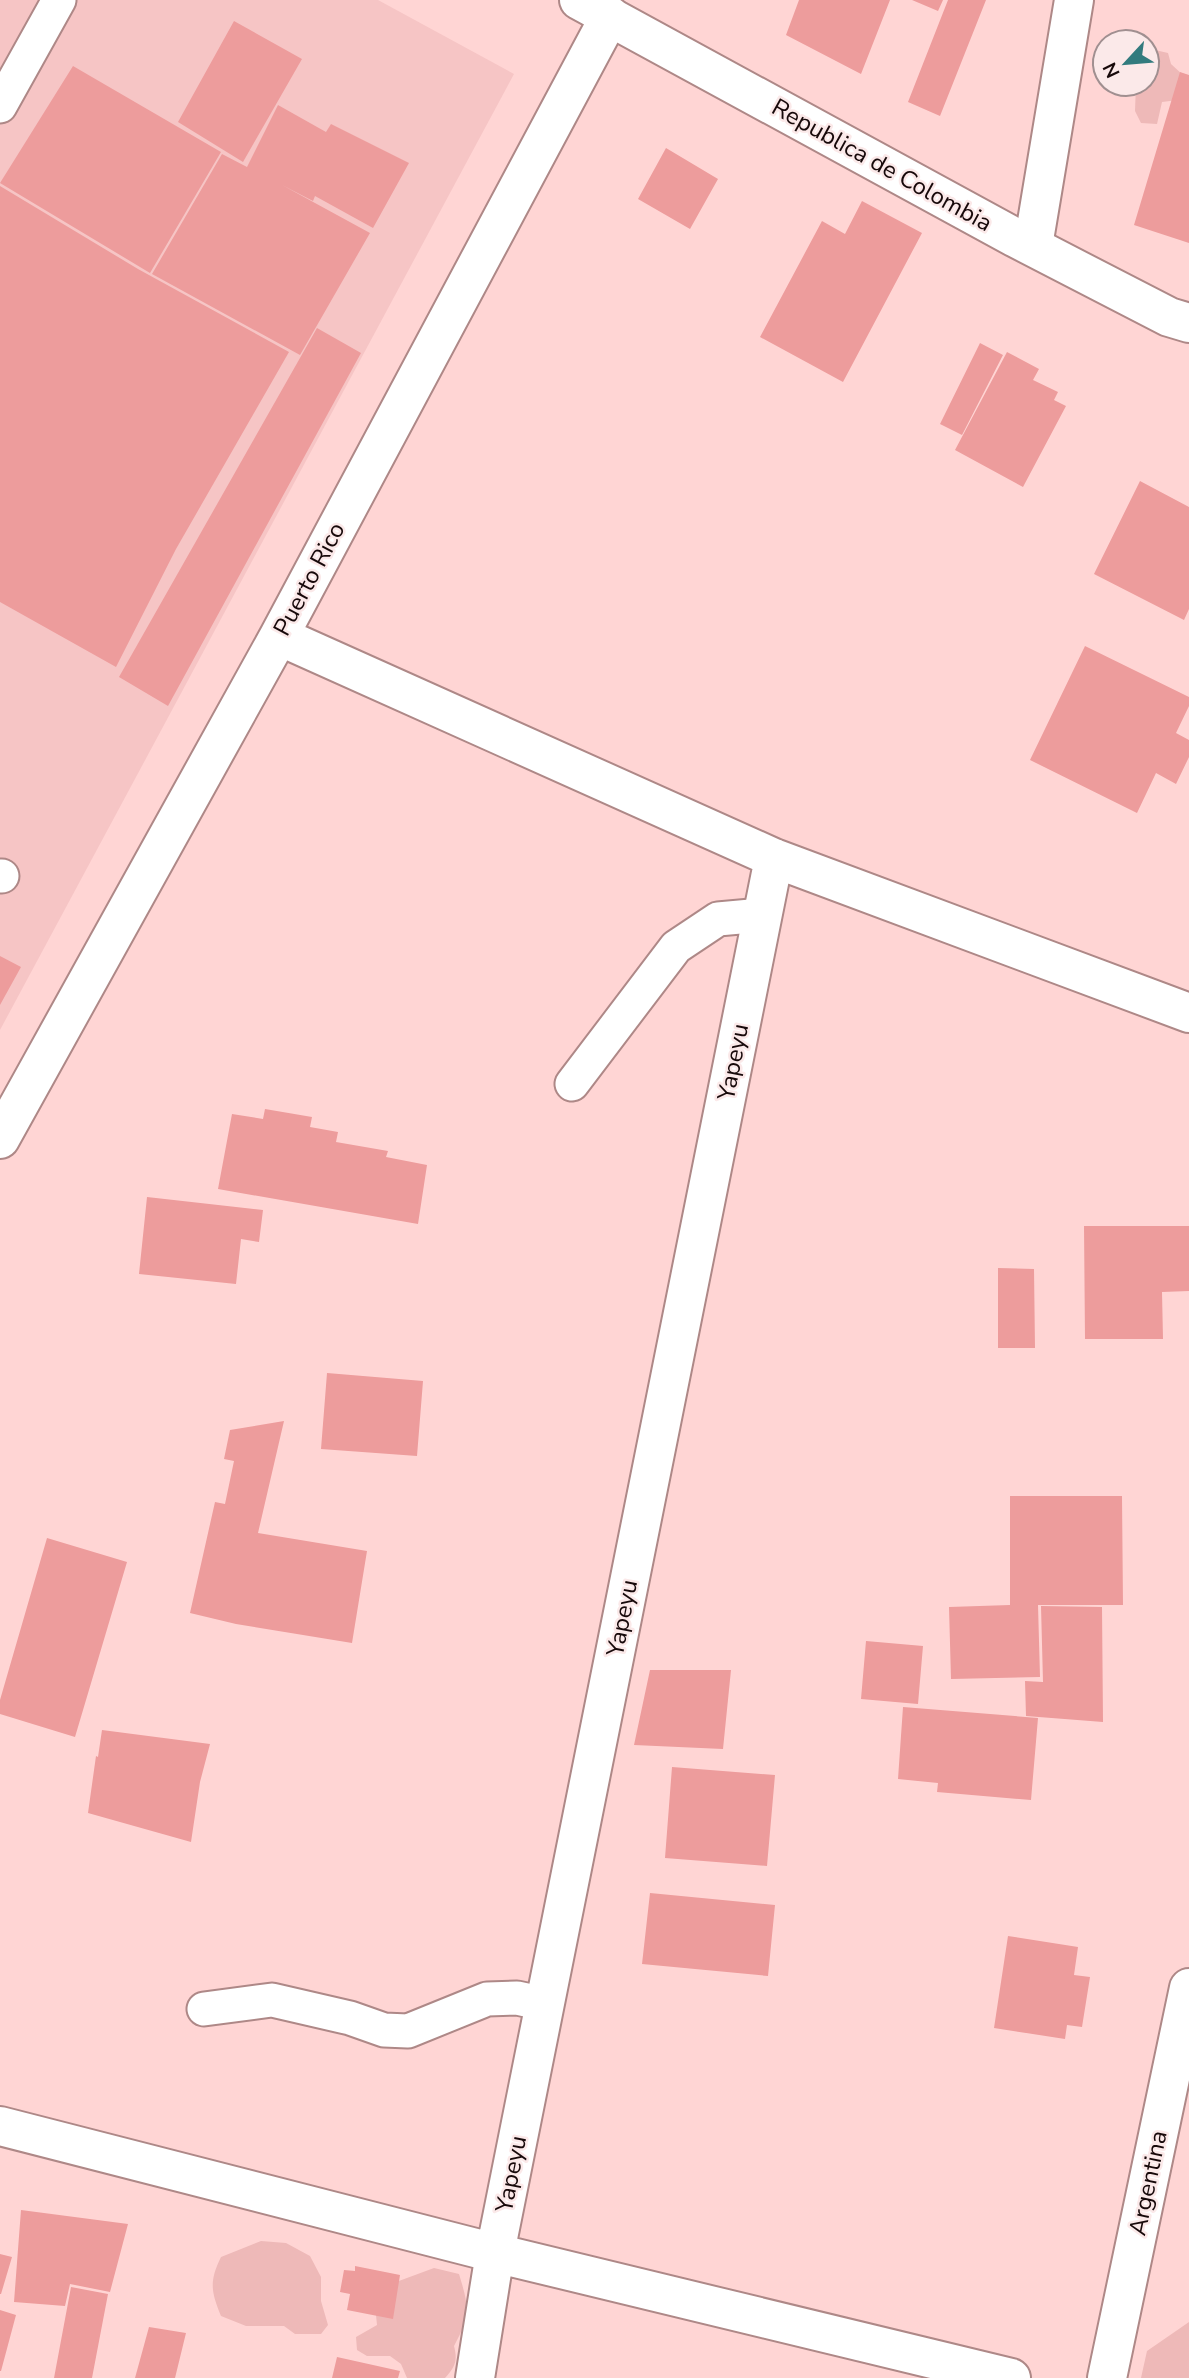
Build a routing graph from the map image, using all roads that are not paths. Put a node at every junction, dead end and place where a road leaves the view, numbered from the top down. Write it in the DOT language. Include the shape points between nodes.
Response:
graph roads {
  1 [pos="59,0"];
  2 [pos="1074,0"];
  3 [pos="594,8"];
  4 [pos="0,106"];
  5 [pos="1032,247"];
  6 [pos="1189,323"];
  7 [pos="279,636"];
  8 [pos="774,858"];
  9 [pos="762,915"];
  10 [pos="1189,1013"];
  11 [pos="572,1084"];
  12 [pos="0,1139"];
  13 [pos="1189,1988"];
  14 [pos="545,2004"];
  15 [pos="204,2009"];
  16 [pos="0,2126"];
  17 [pos="495,2253"];
  18 [pos="475,2378"];
  19 [pos="1011,2378"];
  20 [pos="1107,2378"];
  1 -- 4 [label="lane"];
  2 -- 5 [label="street"];
  3 -- 5 [label="street, Republica de Colombia"];
  3 -- 7 [label="street, Puerto Rico"];
  5 -- 6 [label="street, Republica de Colombia"];
  7 -- 8 [label="street"];
  7 -- 12 [label="street, Puerto Rico"];
  8 -- 9 [label="street, Yapeyu"];
  8 -- 10 [label="street"];
  9 -- 11 [label="lane" via="718,919 676,947"];
  9 -- 14 [label="street, Yapeyu"];
  13 -- 20 [label="street, Argentina"];
  14 -- 15 [label="lane" via="517,1998 487,1999 408,2031 384,2030 272,2000"];
  14 -- 17 [label="street, Yapeyu"];
  16 -- 17 [label="street"];
  17 -- 18 [label="street, Yapeyu"];
  17 -- 19 [label="street"];
}
